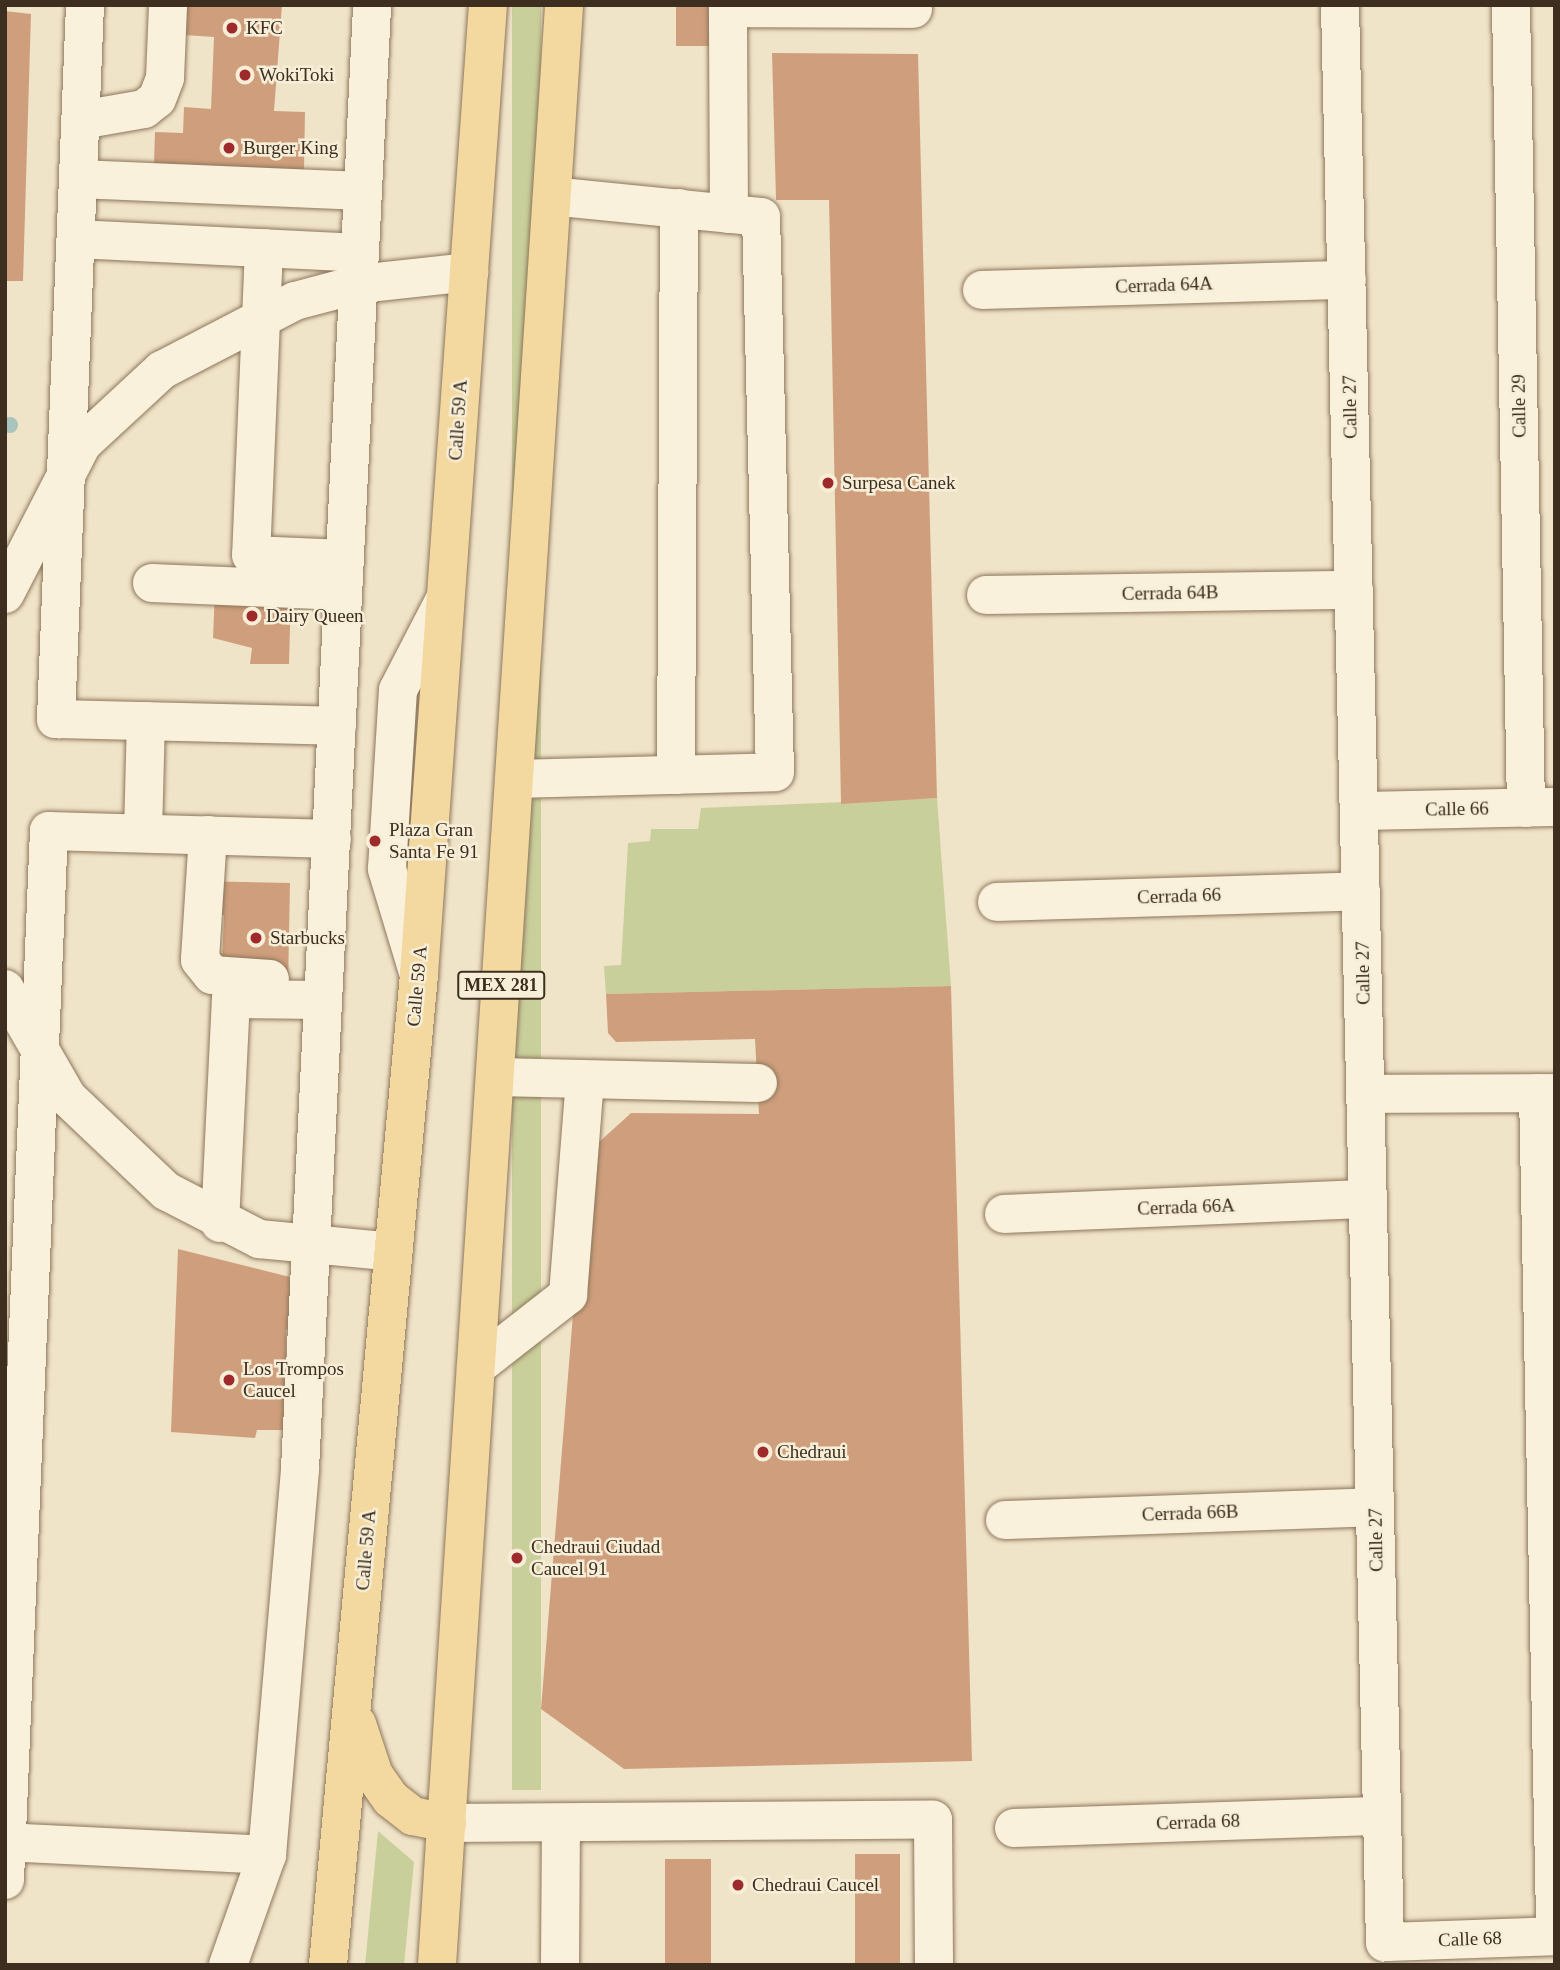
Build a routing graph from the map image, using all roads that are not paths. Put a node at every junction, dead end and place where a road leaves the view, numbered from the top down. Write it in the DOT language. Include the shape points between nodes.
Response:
graph roads {
  1 [pos="85,5"];
  2 [pos="168,5"];
  3 [pos="372,5"];
  4 [pos="488,5"];
  5 [pos="565,5"];
  6 [pos="1340,5"];
  7 [pos="1511,5"];
  8 [pos="913,9"];
  9 [pos="81,120"];
  10 [pos="78,179"];
  11 [pos="363,191"];
  12 [pos="552,196"];
  13 [pos="679,208"];
  14 [pos="729,214"];
  15 [pos="76,239"];
  16 [pos="264,248"];
  17 [pos="359,268"];
  18 [pos="469,272"];
  19 [pos="1347,279"];
  20 [pos="982,290"];
  21 [pos="261,316"];
  22 [pos="66,486"];
  23 [pos="344,575"];
  24 [pos="152,583"];
  25 [pos="1354,590"];
  26 [pos="5,594"];
  27 [pos="986,595"];
  28 [pos="146,721"];
  29 [pos="337,726"];
  30 [pos="676,775"];
  31 [pos="514,779"];
  32 [pos="1541,807"];
  33 [pos="1359,811"];
  34 [pos="143,833"];
  35 [pos="208,835"];
  36 [pos="331,838"];
  37 [pos="1361,891"];
  38 [pos="997,902"];
  39 [pos="5,989"];
  40 [pos="324,990"];
  41 [pos="40,1049"];
  42 [pos="495,1077"];
  43 [pos="585,1081"];
  44 [pos="758,1083"];
  45 [pos="1546,1093"];
  46 [pos="1365,1094"];
  47 [pos="1368,1199"];
  48 [pos="1004,1214"];
  49 [pos="220,1223"];
  50 [pos="311,1247"];
  51 [pos="393,1252"];
  52 [pos="477,1367"];
  53 [pos="1376,1507"];
  54 [pos="1005,1520"];
  55 [pos="352,1709"];
  56 [pos="1382,1816"];
  57 [pos="447,1824"];
  58 [pos="561,1827"];
  59 [pos="1014,1828"];
  60 [pos="6,1842"];
  61 [pos="267,1855"];
  62 [pos="5,1880"];
  63 [pos="1555,1921"];
  64 [pos="1555,1936"];
  65 [pos="1385,1942"];
  66 [pos="228,1965"];
  67 [pos="328,1965"];
  68 [pos="438,1965"];
  69 [pos="559,1965"];
  70 [pos="934,1965"];
  1 -- 9 [label="street"];
  2 -- 9 [label="street" via="165,78 157,99 144,109"];
  3 -- 11 [label="street"];
  4 -- 18 [label="main road, Calle 59 A"];
  5 -- 12 [label="main road, MEX 281"];
  6 -- 19 [label="street, Calle 27"];
  7 -- 32 [label="street, Calle 29"];
  8 -- 14 [label="street" via="728,8"];
  9 -- 10 [label="street"];
  10 -- 11 [label="street"];
  10 -- 15 [label="street"];
  11 -- 17 [label="street"];
  12 -- 13 [label="street"];
  12 -- 31 [label="main road, MEX 281"];
  13 -- 14 [label="street"];
  13 -- 30 [label="street"];
  14 -- 30 [label="street" via="761,217 775,772"];
  15 -- 16 [label="street"];
  15 -- 22 [label="street"];
  16 -- 17 [label="street"];
  16 -- 21 [label="street"];
  17 -- 18 [label="street"];
  17 -- 21 [label="street"];
  17 -- 23 [label="street"];
  18 -- 51 [label="main road, Calle 59 A" via="419,974"];
  19 -- 20 [label="street, Cerrada 64A"];
  19 -- 25 [label="street, Calle 27"];
  21 -- 22 [label="street" via="162,370 114,409 82,444"];
  21 -- 23 [label="street" via="251,555"];
  22 -- 26 [label="street"];
  22 -- 28 [label="street" via="57,719"];
  23 -- 24 [label="street"];
  23 -- 29 [label="street"];
  25 -- 27 [label="street, Cerrada 64B"];
  25 -- 33 [label="street, Calle 27"];
  28 -- 29 [label="street"];
  28 -- 34 [label="street"];
  29 -- 36 [label="street"];
  30 -- 31 [label="street"];
  31 -- 42 [label="main road, MEX 281"];
  32 -- 33 [label="street, Calle 66"];
  33 -- 37 [label="street, Calle 27"];
  34 -- 35 [label="street"];
  34 -- 41 [label="street" via="49,831"];
  35 -- 36 [label="street"];
  35 -- 40 [label="street" via="197,939 200,960 212,975"];
  36 -- 40 [label="street"];
  37 -- 38 [label="street, Cerrada 66"];
  37 -- 46 [label="street, Calle 27"];
  39 -- 41 [label="street"];
  40 -- 49 [label="street" via="231,999"];
  40 -- 50 [label="street"];
  41 -- 49 [label="street" via="67,1097 125,1156"];
  41 -- 60 [label="street"];
  42 -- 43 [label="street"];
  42 -- 52 [label="main road, MEX 281"];
  43 -- 44 [label="street"];
  43 -- 52 [label="street" via="568,1295"];
  45 -- 46 [label="street"];
  45 -- 63 [label="street"];
  46 -- 47 [label="street, Calle 27"];
  47 -- 48 [label="street, Cerrada 66A"];
  47 -- 53 [label="street, Calle 27"];
  49 -- 50 [label="street" via="259,1239"];
  50 -- 51 [label="street"];
  50 -- 61 [label="street" via="300,1469"];
  51 -- 55 [label="main road, Calle 59 A"];
  52 -- 57 [label="main road, MEX 281"];
  53 -- 54 [label="street, Cerrada 66B"];
  53 -- 56 [label="street, Calle 27"];
  55 -- 57 [label="main road" via="374,1776 391,1799 413,1816"];
  55 -- 67 [label="main road, Calle 59 A"];
  56 -- 59 [label="street, Cerrada 68"];
  56 -- 65 [label="street, Calle 27"];
  57 -- 58 [label="street"];
  57 -- 68 [label="main road, MEX 281"];
  58 -- 69 [label="street"];
  58 -- 70 [label="street" via="933,1820"];
  60 -- 61 [label="street"];
  60 -- 62 [label="street"];
  61 -- 66 [label="street"];
  64 -- 65 [label="street, Calle 68"];
}
